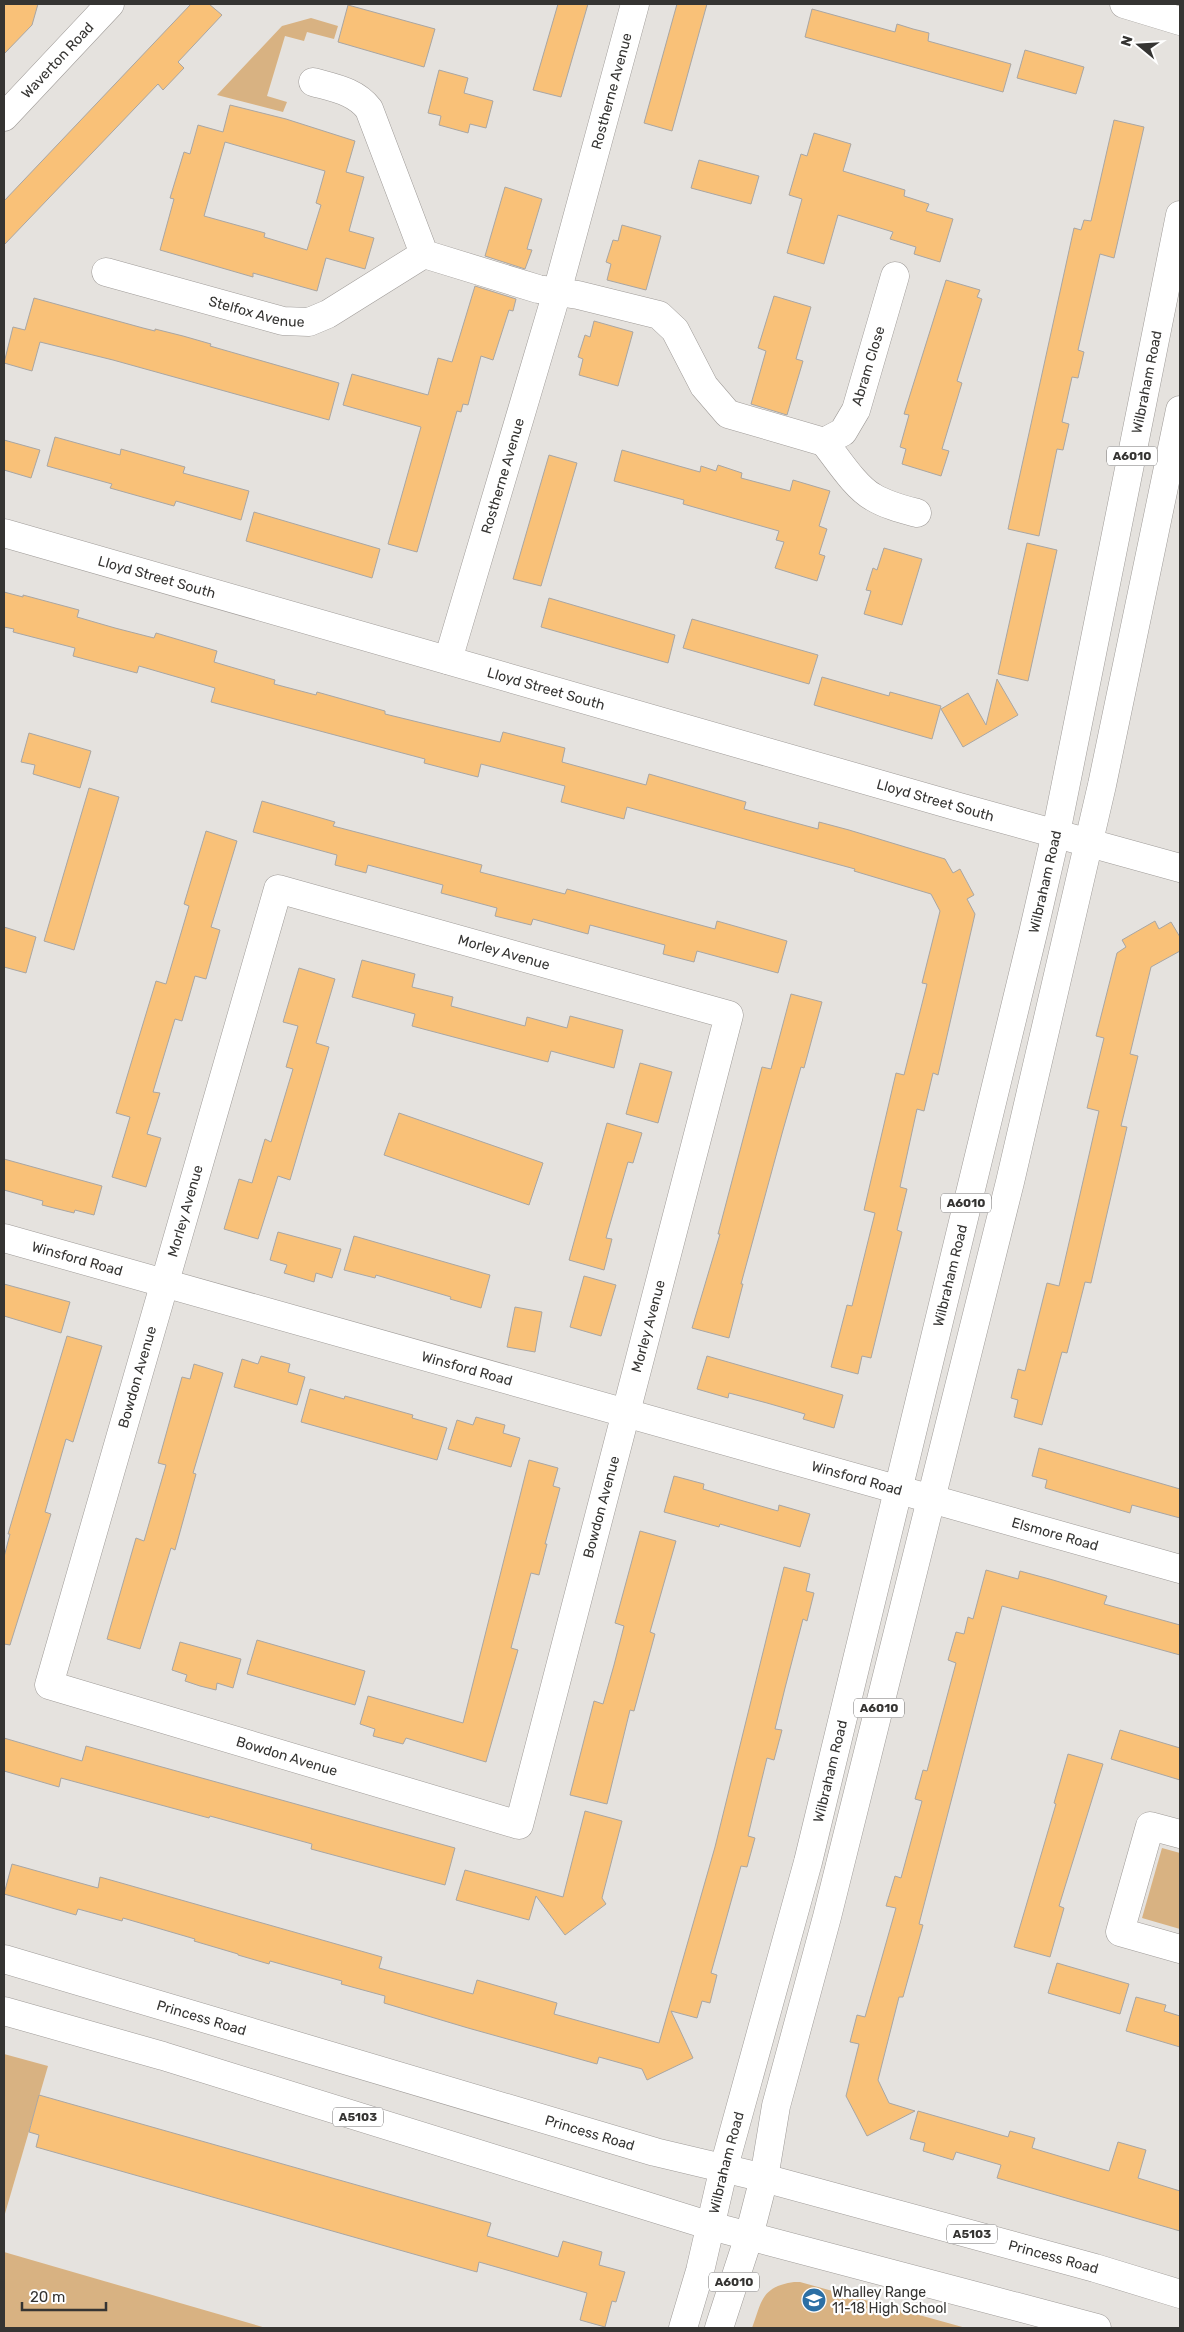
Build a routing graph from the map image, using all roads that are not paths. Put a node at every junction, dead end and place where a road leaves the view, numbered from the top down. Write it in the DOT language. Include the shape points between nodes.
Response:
graph roads {
  1 [pos="110,4"];
  2 [pos="635,4"];
  3 [pos="1124,4"];
  4 [pos="1180,21"];
  5 [pos="313,82"];
  6 [pos="4,116"];
  7 [pos="1180,215"];
  8 [pos="424,254"];
  9 [pos="106,272"];
  10 [pos="895,276"];
  11 [pos="558,292"];
  12 [pos="1180,410"];
  13 [pos="824,442"];
  14 [pos="917,513"];
  15 [pos="4,534"];
  16 [pos="448,660"];
  17 [pos="1056,833"];
  18 [pos="1088,842"];
  19 [pos="1180,868"];
  20 [pos="4,1238"];
  21 [pos="165,1283"];
  22 [pos="626,1413"];
  23 [pos="898,1490"];
  24 [pos="932,1498"];
  25 [pos="1180,1569"];
  26 [pos="1180,1834"];
  27 [pos="1180,1949"];
  28 [pos="4,1959"];
  29 [pos="4,2011"];
  30 [pos="724,2167"];
  31 [pos="764,2178"];
  32 [pos="711,2226"];
  33 [pos="749,2236"];
  34 [pos="1180,2294"];
  35 [pos="683,2328"];
  36 [pos="719,2328"];
  37 [pos="1097,2328"];
  1 -- 6 [label="main road, Waverton Road"];
  2 -- 11 [label="main road, Rostherne Avenue"];
  3 -- 4 [label="main road"];
  5 -- 8 [label="main road" via="352,94 369,109"];
  7 -- 17 [label="main road, Wilbraham Road / A6010"];
  8 -- 9 [label="main road, Stelfox Avenue" via="328,314 309,322 284,321"];
  8 -- 11 [label="main road" via="538,289"];
  10 -- 13 [label="main road, Abram Close" via="856,410 843,432"];
  11 -- 13 [label="main road" via="659,315 675,330 704,386 728,414"];
  11 -- 16 [label="main road, Rostherne Avenue"];
  12 -- 18 [label="main road, A6010"];
  13 -- 14 [label="main road" via="860,489 887,504"];
  15 -- 16 [label="main road, Lloyd Street South"];
  16 -- 17 [label="main road, Lloyd Street South"];
  17 -- 18 [label="main road, Lloyd Street South"];
  17 -- 23 [label="main road, Wilbraham Road / A6010"];
  18 -- 19 [label="main road, Lloyd Street South"];
  18 -- 24 [label="main road, A6010" via="1013,1170"];
  20 -- 21 [label="main road, Winsford Road"];
  21 -- 22 [label="main road, Winsford Road"];
  21 -- 22 [label="main road, Morley Avenue" via="278,889 720,1012 729,1015"];
  21 -- 22 [label="main road, Bowdon Avenue" via="48,1685 519,1825"];
  22 -- 23 [label="main road, Winsford Road"];
  23 -- 24 [label="main road, Winsford Road"];
  23 -- 30 [label="main road, Wilbraham Road / A6010" via="808,1862"];
  24 -- 25 [label="main road, Elsmore Road"];
  24 -- 31 [label="main road, A6010" via="776,2106"];
  26 -- 27 [label="main road" via="1150,1826 1120,1932"];
  28 -- 30 [label="main road, Princess Road / A5103" via="655,2152"];
  29 -- 32 [label="main road, A5103" via="163,2056"];
  30 -- 31 [label="main road, Princess Road / A5103"];
  30 -- 32 [label="main road, Wilbraham Road / A6010"];
  31 -- 33 [label="main road, A6010"];
  31 -- 34 [label="main road, Princess Road / A5103" via="1086,2265"];
  32 -- 33 [label="main road, A5103"];
  32 -- 35 [label="main road, Wilbraham Road / A6010"];
  33 -- 36 [label="main road, A6010"];
  33 -- 37 [label="main road, A5103"];
}
